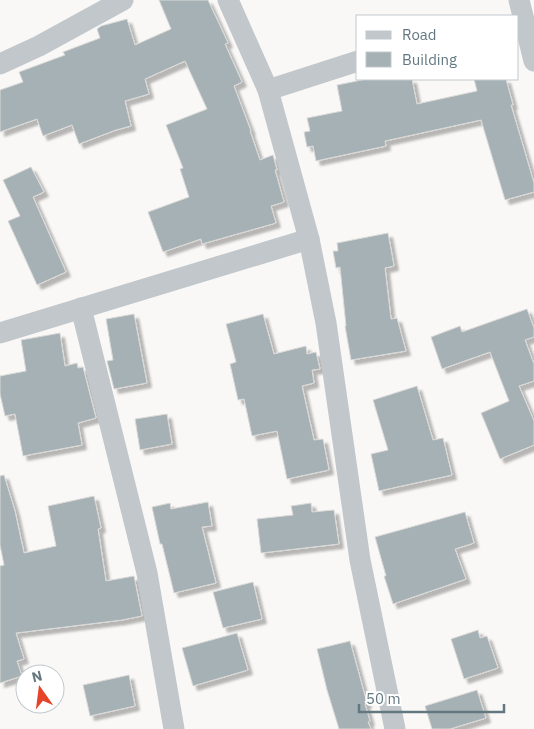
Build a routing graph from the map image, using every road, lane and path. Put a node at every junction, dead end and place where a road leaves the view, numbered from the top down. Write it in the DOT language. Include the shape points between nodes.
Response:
graph roads {
  1 [pos="122,0"];
  2 [pos="228,0"];
  3 [pos="521,8"];
  4 [pos="534,61"];
  5 [pos="356,62"];
  6 [pos="0,64"];
  7 [pos="268,90"];
  8 [pos="308,239"];
  9 [pos="81,308"];
  10 [pos="0,333"];
  11 [pos="174,729"];
  12 [pos="395,729"];
  1 -- 6 [label="street"];
  2 -- 7 [label="street"];
  3 -- 4 [label="street"];
  5 -- 7 [label="street"];
  7 -- 8 [label="street"];
  8 -- 9 [label="street"];
  8 -- 12 [label="street" via="326,324 360,560"];
  9 -- 10 [label="street"];
  9 -- 11 [label="street" via="147,573"];
}
